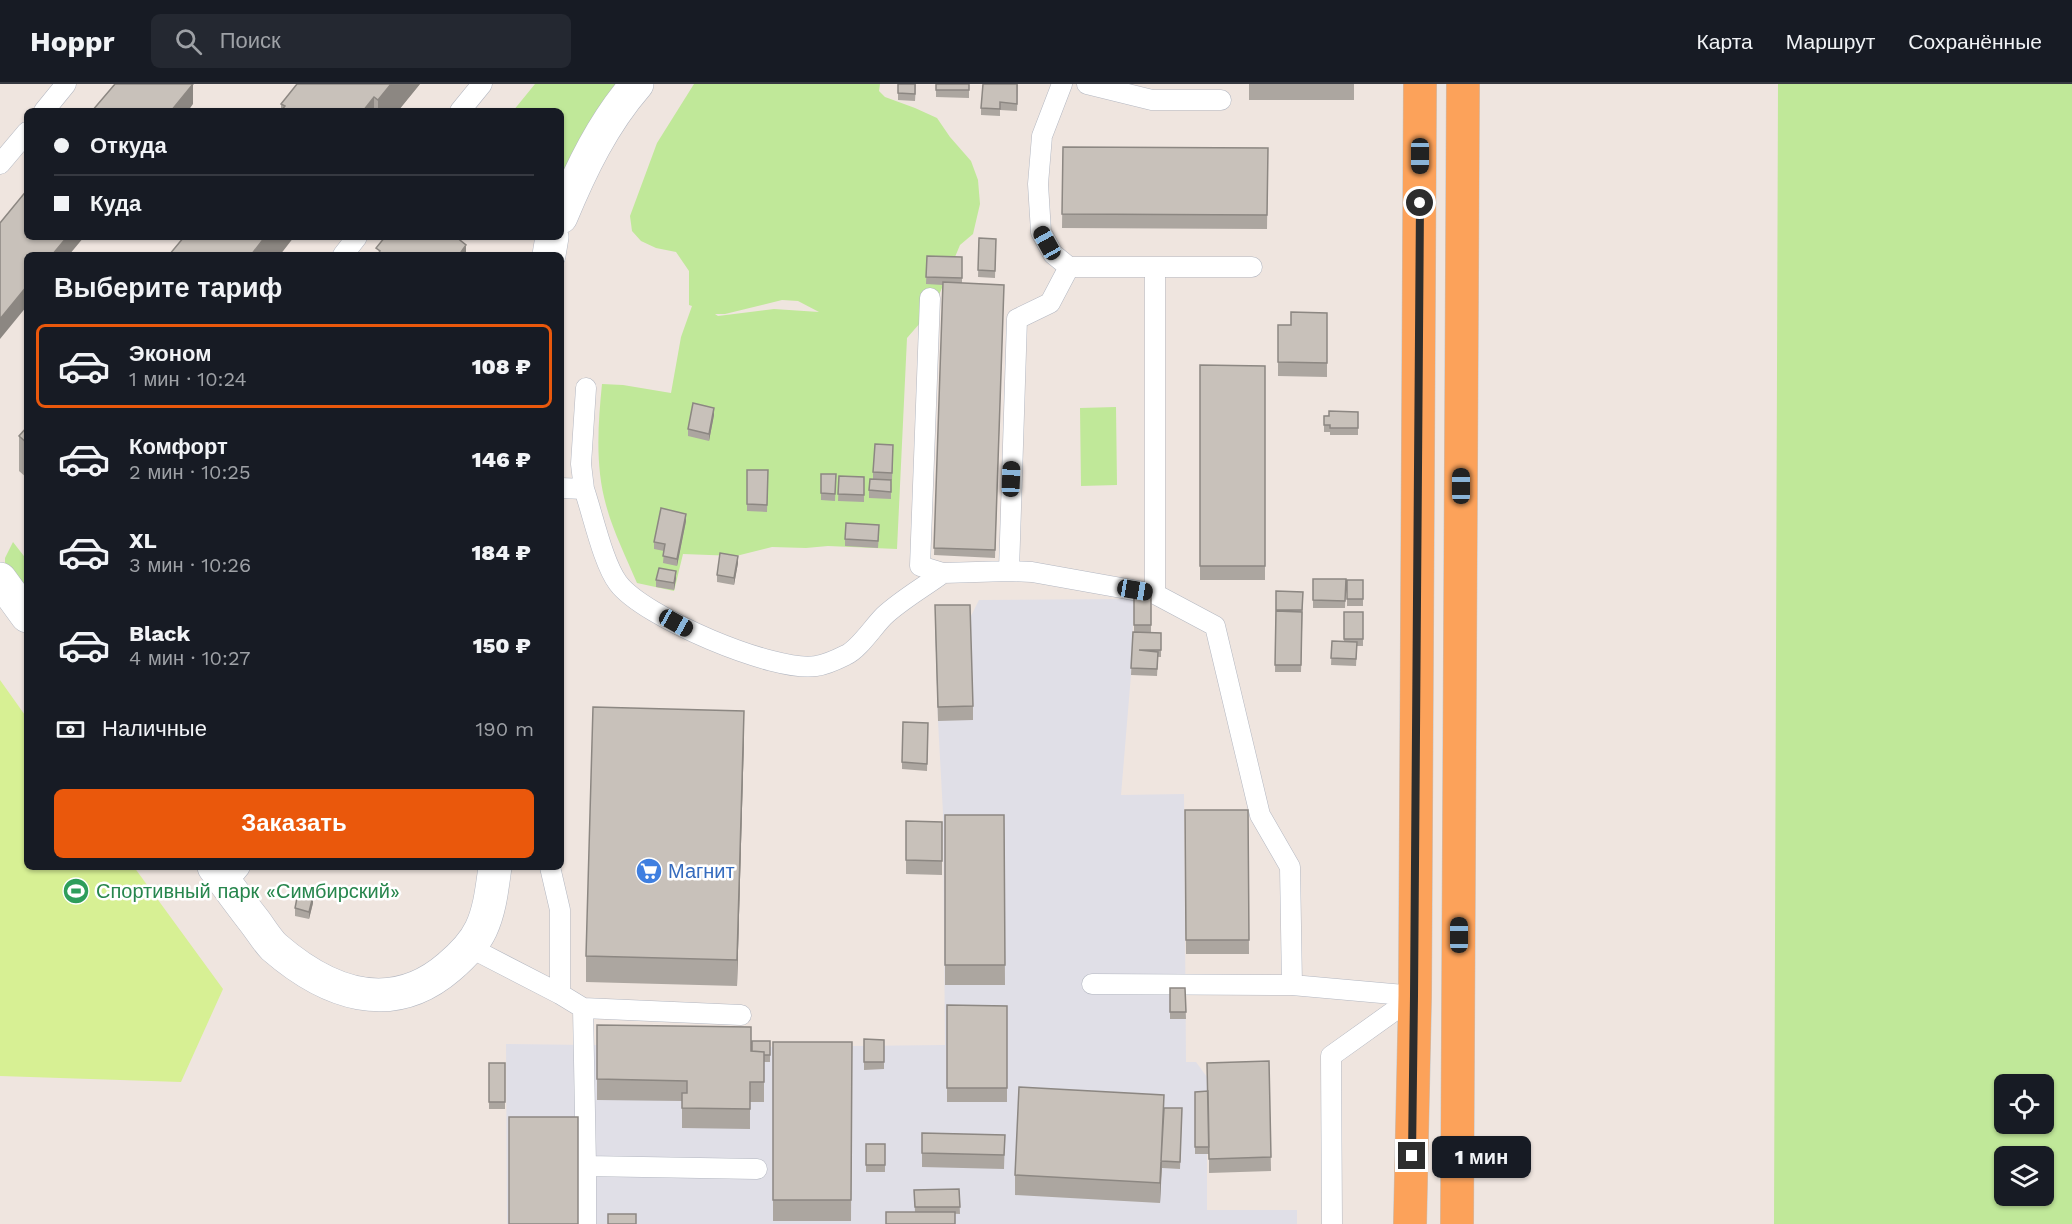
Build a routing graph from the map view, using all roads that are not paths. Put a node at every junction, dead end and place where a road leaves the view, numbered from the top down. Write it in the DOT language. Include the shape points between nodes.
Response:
graph roads {
  1 [pos="66,84"];
  2 [pos="482,84"];
  3 [pos="637,84"];
  4 [pos="1062,84"];
  5 [pos="1087,84"];
  6 [pos="1420,84"];
  7 [pos="1463,84"];
  8 [pos="1221,100"];
  9 [pos="46,108"];
  10 [pos="462,108"];
  11 [pos="24,136"];
  12 [pos="0,165"];
  13 [pos="564,210"];
  14 [pos="355,240"];
  15 [pos="345,252"];
  16 [pos="1069,267"];
  17 [pos="1252,267"];
  18 [pos="1155,268"];
  19 [pos="930,298"];
  20 [pos="586,388"];
  21 [pos="564,488"];
  22 [pos="584,489"];
  23 [pos="1008,571"];
  24 [pos="943,573"];
  25 [pos="0,579"];
  26 [pos="1155,594"];
  27 [pos="24,612"];
  28 [pos="494,870"];
  29 [pos="551,870"];
  30 [pos="227,872"];
  31 [pos="469,947"];
  32 [pos="1092,984"];
  33 [pos="1292,985"];
  34 [pos="560,994"];
  35 [pos="1414,996"];
  36 [pos="1459,997"];
  37 [pos="584,1008"];
  38 [pos="741,1015"];
  39 [pos="586,1166"];
  40 [pos="757,1169"];
  41 [pos="586,1224"];
  42 [pos="1332,1224"];
  43 [pos="1410,1224"];
  44 [pos="1457,1224"];
  1 -- 9 [label="lane"];
  2 -- 10 [label="lane"];
  3 -- 13 [label="street" via="620,104 580,172"];
  4 -- 16 [label="lane" via="1042,136 1038,184 1041,232 1053,254"];
  5 -- 8 [label="lane" via="1152,100"];
  6 -- 35 [label="highway"];
  7 -- 36 [label="highway"];
  11 -- 12 [label="lane"];
  14 -- 15 [label="lane"];
  16 -- 18 [label="lane"];
  16 -- 23 [label="lane" via="1050,303 1017,319"];
  17 -- 18 [label="lane"];
  18 -- 26 [label="lane"];
  19 -- 24 [label="lane" via="920,566"];
  20 -- 22 [label="lane" via="581,464"];
  21 -- 22 [label="lane"];
  22 -- 24 [label="lane" via="609,567 619,584 638,601 696,634 769,660 816,666 848,654 885,615"];
  23 -- 24 [label="lane"];
  23 -- 26 [label="lane"];
  25 -- 27 [label="street"];
  26 -- 33 [label="lane" via="1215,626 1260,814 1290,867"];
  28 -- 31 [label="street" via="481,929"];
  29 -- 34 [label="lane" via="560,910"];
  30 -- 31 [label="street" via="272,945 336,987 372,996 406,992 434,980"];
  31 -- 34 [label="lane"];
  32 -- 33 [label="lane"];
  33 -- 35 [label="lane"];
  34 -- 37 [label="lane"];
  35 -- 36 [label="highway"];
  35 -- 42 [label="lane" via="1331,1056"];
  35 -- 43 [label="highway"];
  36 -- 44 [label="highway"];
  37 -- 38 [label="lane"];
  37 -- 39 [label="lane"];
  39 -- 40 [label="lane"];
  39 -- 41 [label="lane"];
}
